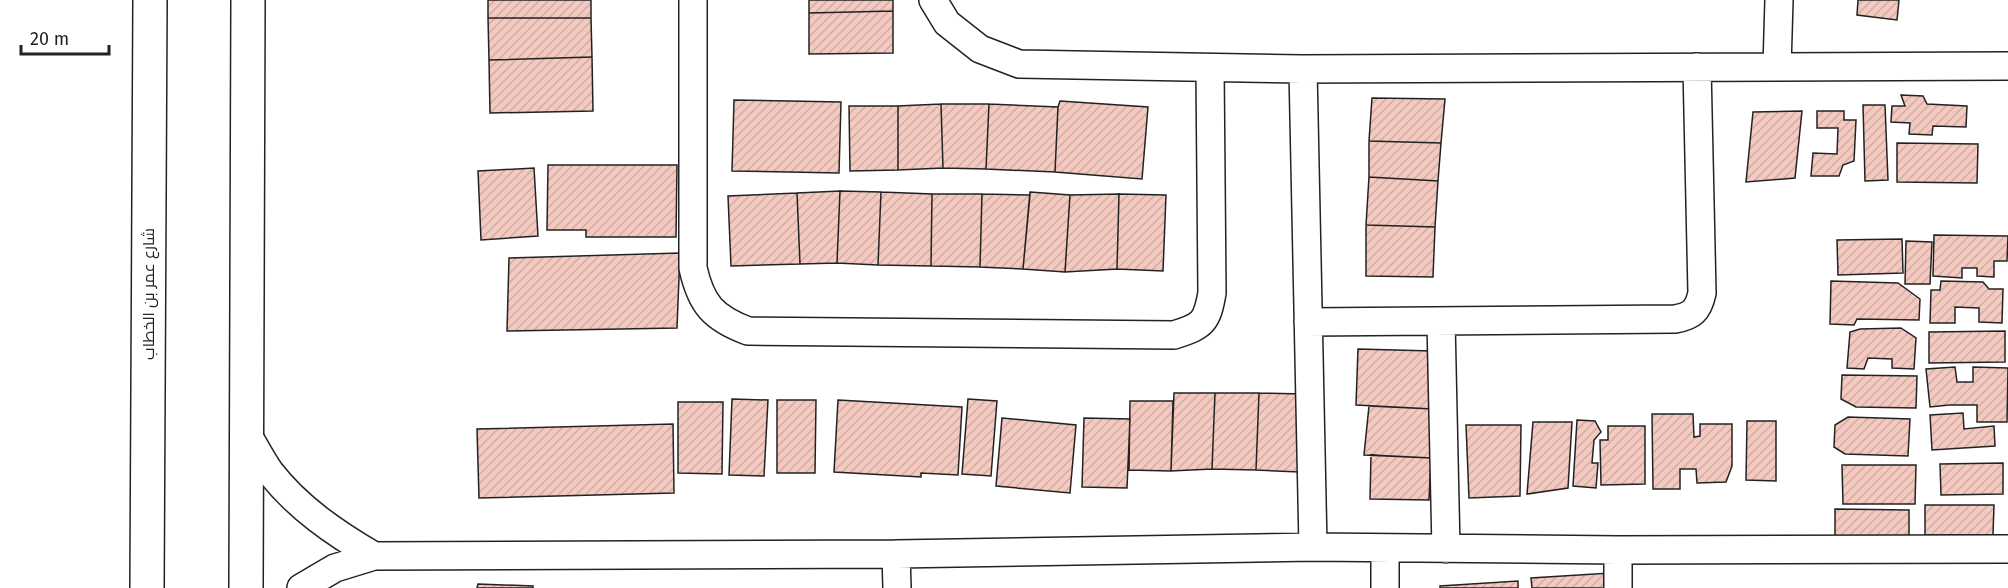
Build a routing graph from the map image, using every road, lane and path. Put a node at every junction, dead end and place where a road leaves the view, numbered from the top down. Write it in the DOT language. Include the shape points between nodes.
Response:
graph roads {
  1 [pos="150,0"];
  2 [pos="248,0"];
  3 [pos="693,0"];
  4 [pos="933,0"];
  5 [pos="1779,0"];
  6 [pos="2008,66"];
  7 [pos="1697,67"];
  8 [pos="1777,67"];
  9 [pos="1210,68"];
  10 [pos="1303,69"];
  11 [pos="1441,321"];
  12 [pos="1308,322"];
  13 [pos="246,432"];
  14 [pos="1313,547"];
  15 [pos="1386,548"];
  16 [pos="1446,549"];
  17 [pos="2008,549"];
  18 [pos="1618,550"];
  19 [pos="896,554"];
  20 [pos="374,556"];
  21 [pos="147,588"];
  22 [pos="246,588"];
  23 [pos="301,588"];
  24 [pos="897,588"];
  25 [pos="1385,588"];
  26 [pos="1618,588"];
  1 -- 21 [label="street, شارع عمر بن الخطاب"];
  2 -- 13 [label="street"];
  3 -- 9 [label="street" via="693,268 698,291 710,310 727,323 748,331 1174,335 1194,329 1208,314 1212,293"];
  4 -- 9 [label="street" via="947,23 980,49 1018,64"];
  5 -- 8 [label="street"];
  6 -- 8 [label="street"];
  7 -- 8 [label="street"];
  7 -- 10 [label="street"];
  7 -- 11 [label="street" via="1702,293 1699,307 1689,317"];
  9 -- 10 [label="street"];
  10 -- 12 [label="street"];
  11 -- 12 [label="street"];
  11 -- 16 [label="street"];
  12 -- 14 [label="street"];
  13 -- 20 [label="street" via="269,471 299,505 334,533"];
  13 -- 22 [label="street"];
  14 -- 15 [label="street"];
  14 -- 19 [label="street"];
  15 -- 16 [label="street"];
  15 -- 25 [label="street"];
  16 -- 18 [label="street"];
  17 -- 18 [label="street"];
  18 -- 26 [label="street"];
  19 -- 20 [label="street"];
  19 -- 24 [label="street"];
  20 -- 23 [label="street" via="335,568"];
}
